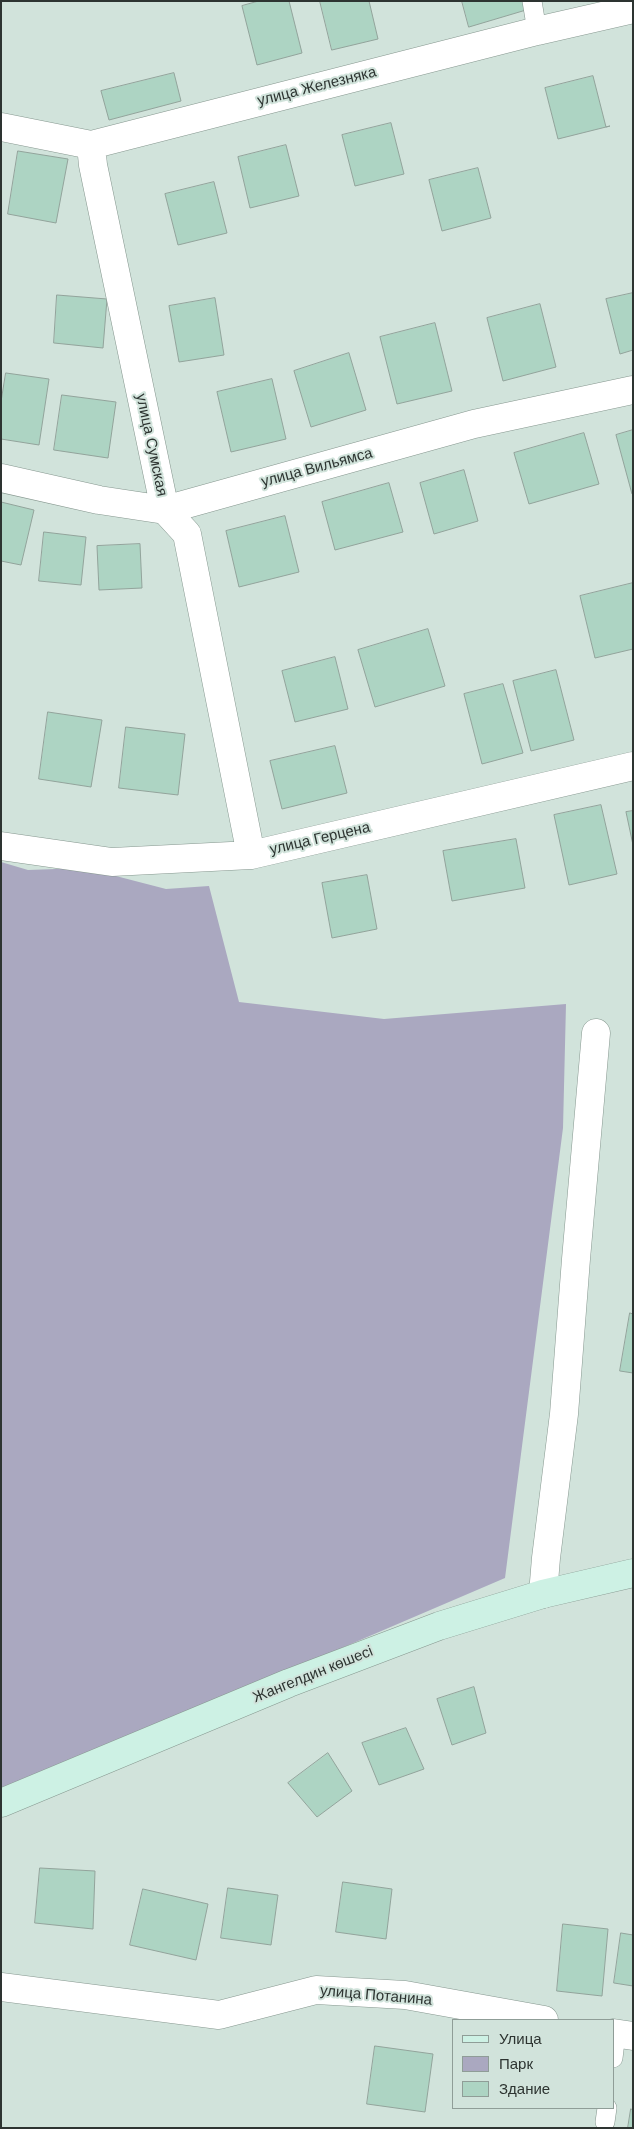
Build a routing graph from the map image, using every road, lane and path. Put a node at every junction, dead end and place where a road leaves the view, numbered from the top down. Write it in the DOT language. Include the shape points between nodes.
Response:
graph roads {
  1 [pos="532,1"];
  2 [pos="633,9"];
  3 [pos="537,31"];
  4 [pos="1,127"];
  5 [pos="91,145"];
  6 [pos="633,390"];
  7 [pos="1,478"];
  8 [pos="165,510"];
  9 [pos="633,766"];
  10 [pos="1,846"];
  11 [pos="251,855"];
  12 [pos="596,1033"];
  13 [pos="633,1573"];
  14 [pos="543,1594"];
  15 [pos="1,1803"];
  16 [pos="1,1987"];
  17 [pos="538,2019"];
  1 -- 3 [label="lane"];
  2 -- 3 [label="street, улица Железняка"];
  3 -- 5 [label="street, улица Железняка"];
  4 -- 5 [label="street, улица Железняка"];
  5 -- 8 [label="street, улица Сумская"];
  6 -- 8 [label="street, улица Вильямса" via="474,424"];
  7 -- 8 [label="street, улица Вильямса" via="99,500"];
  8 -- 11 [label="street, улица Сумская" via="187,534"];
  9 -- 11 [label="street, улица Герцена"];
  10 -- 11 [label="street, улица Герцена" via="112,862"];
  12 -- 14 [label="street" via="564,1414"];
  13 -- 14 [label="main road, Жангелдин көшесі"];
  14 -- 15 [label="main road, Жангелдин көшесі" via="439,1626"];
  16 -- 17 [label="street, улица Потанина" via="219,2015 316,1990 405,1995"];
}
